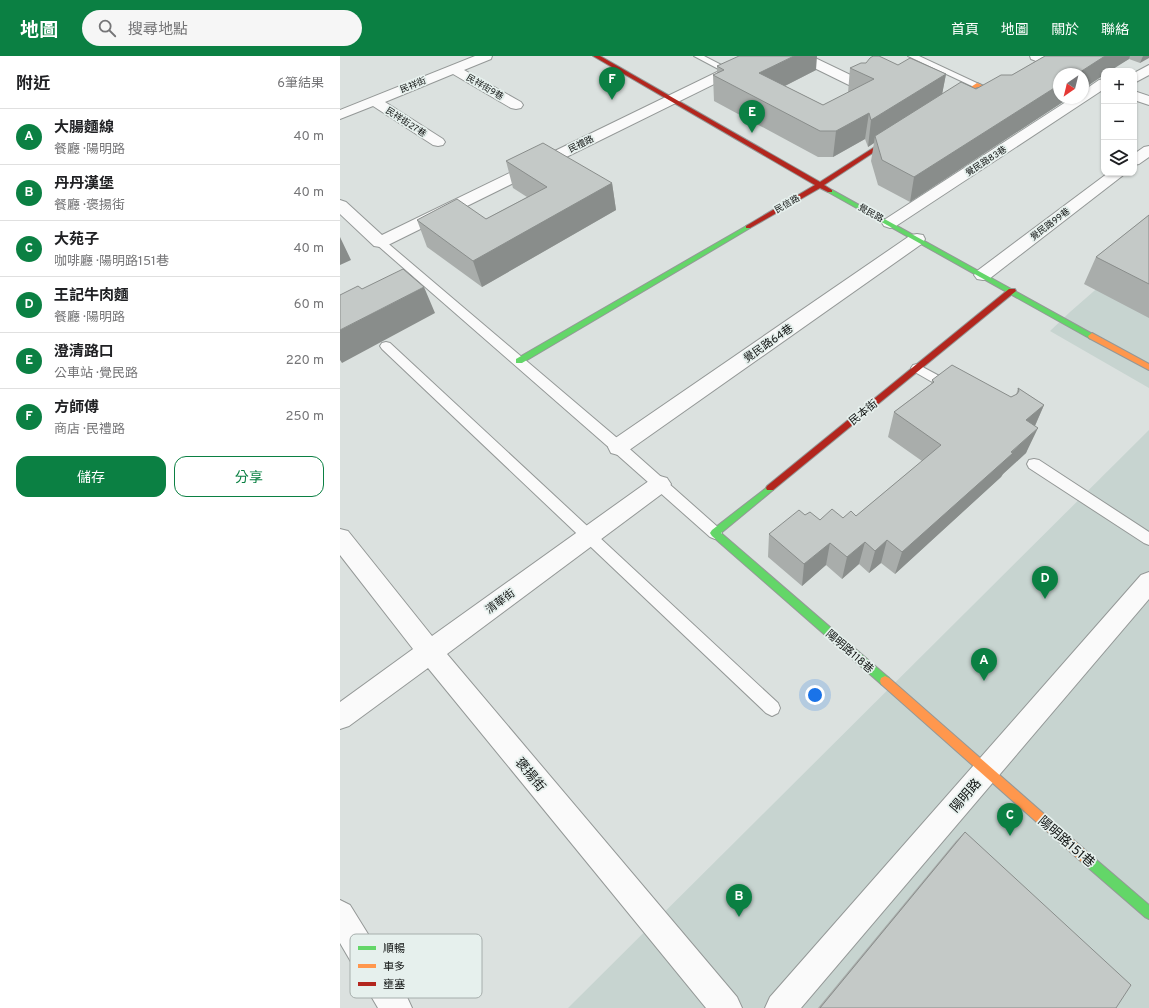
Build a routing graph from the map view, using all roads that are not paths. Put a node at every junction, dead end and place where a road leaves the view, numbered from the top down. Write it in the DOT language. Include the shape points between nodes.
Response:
graph roads {
  1 [pos="486,56"];
  2 [pos="596,56"];
  3 [pos="698,56"];
  4 [pos="760,56"];
  5 [pos="801,56"];
  6 [pos="912,56"];
  7 [pos="1036,56"];
  8 [pos="1053,62"];
  9 [pos="1068,68"];
  10 [pos="453,69"];
  11 [pos="1149,69"];
  12 [pos="729,71"];
  13 [pos="1039,71"];
  14 [pos="1089,77"];
  15 [pos="1137,77"];
  16 [pos="1101,82"];
  17 [pos="858,84"];
  18 [pos="977,85"];
  19 [pos="1101,85"];
  20 [pos="1013,87"];
  21 [pos="1089,93"];
  22 [pos="1137,96"];
  23 [pos="671,100"];
  24 [pos="374,101"];
  25 [pos="1149,101"];
  26 [pos="1071,104"];
  27 [pos="516,105"];
  28 [pos="944,106"];
  29 [pos="340,115"];
  30 [pos="905,131"];
  31 [pos="438,142"];
  32 [pos="1149,150"];
  33 [pos="1140,161"];
  34 [pos="1114,176"];
  35 [pos="820,184"];
  36 [pos="340,205"];
  37 [pos="890,223"];
  38 [pos="918,239"];
  39 [pos="380,242"];
  40 [pos="983,275"];
  41 [pos="1012,291"];
  42 [pos="386,346"];
  43 [pos="519,361"];
  44 [pos="1149,367"];
  45 [pos="917,368"];
  46 [pos="962,394"];
  47 [pos="618,447"];
  48 [pos="1034,464"];
  49 [pos="660,484"];
  50 [pos="715,533"];
  51 [pos="589,536"];
  52 [pos="340,538"];
  53 [pos="1149,539"];
  54 [pos="1149,582"];
  55 [pos="430,652"];
  56 [pos="772,708"];
  57 [pos="340,717"];
  58 [pos="986,770"];
  59 [pos="1149,913"];
  60 [pos="340,915"];
  61 [pos="351,934"];
  62 [pos="390,998"];
  63 [pos="396,1008"];
  64 [pos="726,1008"];
  65 [pos="781,1008"];
  1 -- 10 [label="street, 民祥街"];
  2 -- 23 [label="street, 覺民路"];
  3 -- 12 [label="lane"];
  4 -- 12 [label="street, 民禮路"];
  5 -- 17 [label="street"];
  6 -- 18 [label="lane"];
  7 -- 8 [label="street"];
  8 -- 9 [label="street"];
  8 -- 13 [label="street"];
  10 -- 24 [label="street, 民祥街"];
  10 -- 27 [label="street, 民祥街9巷"];
  11 -- 15 [label="street"];
  12 -- 23 [label="street, 民禮路"];
  14 -- 16 [label="street"];
  18 -- 20 [label="street" via="1000,95"];
  18 -- 28 [label="street"];
  19 -- 21 [label="street, 覺民路83巷"];
  22 -- 25 [label="street"];
  23 -- 35 [label="street, 覺民路"];
  23 -- 39 [label="street, 民禮路"];
  24 -- 29 [label="street, 民祥街"];
  24 -- 31 [label="street, 民祥街27巷"];
  26 -- 37 [label="street, 覺民路83巷"];
  30 -- 35 [label="street, 民信路"];
  32 -- 33 [label="street"];
  34 -- 40 [label="street, 覺民路99巷"];
  35 -- 37 [label="street, 覺民路"];
  35 -- 43 [label="street, 民信路"];
  36 -- 39 [label="street"];
  37 -- 38 [label="street, 覺民路"];
  38 -- 40 [label="street, 覺民路"];
  38 -- 47 [label="street, 覺民路64巷"];
  39 -- 43 [label="lane"];
  40 -- 41 [label="street, 覺民路"];
  41 -- 44 [label="street, 覺民路"];
  41 -- 45 [label="street, 民本街"];
  42 -- 51 [label="lane"];
  43 -- 47 [label="lane"];
  45 -- 46 [label="lane"];
  45 -- 50 [label="street, 民本街"];
  47 -- 49 [label="lane"];
  48 -- 53 [label="lane"];
  49 -- 50 [label="lane"];
  49 -- 51 [label="street, 清華街"];
  50 -- 58 [label="street, 陽明路118巷"];
  51 -- 55 [label="street, 清華街"];
  51 -- 56 [label="lane"];
  52 -- 55 [label="street, 褒揚街"];
  54 -- 58 [label="street, 陽明路"];
  55 -- 57 [label="street, 清華街"];
  55 -- 64 [label="street, 褒揚街"];
  58 -- 59 [label="street, 陽明路151巷"];
  58 -- 65 [label="street, 陽明路"];
  60 -- 61 [label="street"];
  62 -- 63 [label="street"];
}
